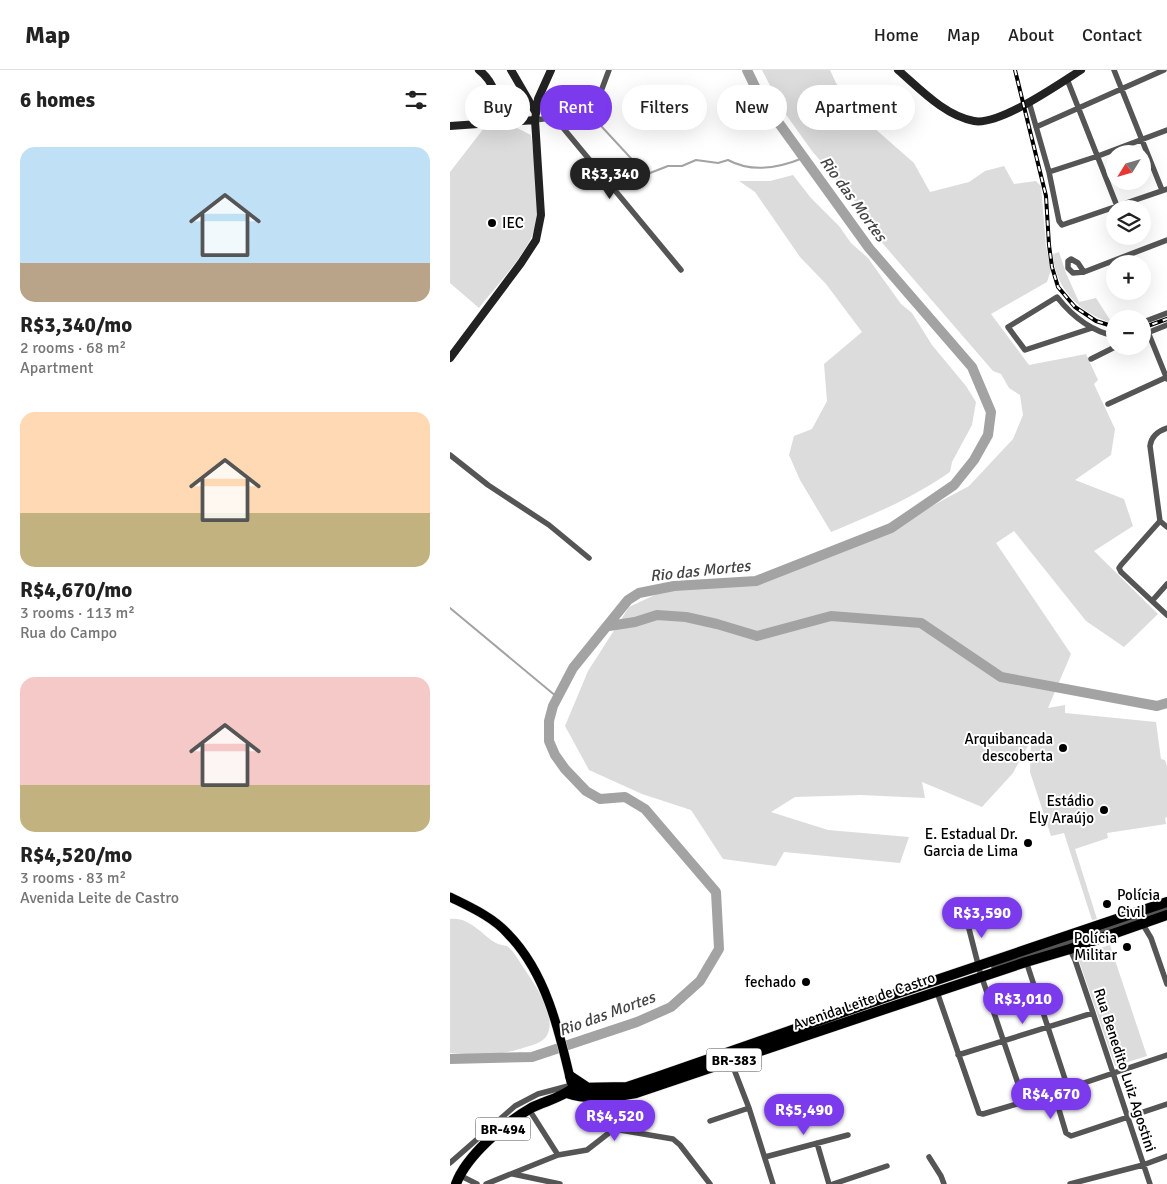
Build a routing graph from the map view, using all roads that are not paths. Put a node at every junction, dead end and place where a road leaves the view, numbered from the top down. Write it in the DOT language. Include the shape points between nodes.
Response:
graph roads {
  1 [pos="479,70"];
  2 [pos="511,70"];
  3 [pos="551,70"];
  4 [pos="609,70"];
  5 [pos="898,70"];
  6 [pos="1081,70"];
  7 [pos="1114,70"];
  8 [pos="1164,70"];
  9 [pos="1066,79"];
  10 [pos="492,85"];
  11 [pos="603,85"];
  12 [pos="1122,88"];
  13 [pos="537,102"];
  14 [pos="540,102"];
  15 [pos="1030,102"];
  16 [pos="1079,108"];
  17 [pos="535,116"];
  18 [pos="540,116"];
  19 [pos="530,117"];
  20 [pos="465,125"];
  21 [pos="450,126"];
  22 [pos="1036,127"];
  23 [pos="565,130"];
  24 [pos="1167,130"];
  25 [pos="1142,138"];
  26 [pos="1098,156"];
  27 [pos="1049,172"];
  28 [pos="1164,190"];
  29 [pos="1115,200"];
  30 [pos="1135,200"];
  31 [pos="1106,210"];
  32 [pos="1167,240"];
  33 [pos="681,270"];
  34 [pos="1084,272"];
  35 [pos="1167,313"];
  36 [pos="1151,318"];
  37 [pos="1167,325"];
  38 [pos="1092,328"];
  39 [pos="1151,332"];
  40 [pos="1106,334"];
  41 [pos="1151,346"];
  42 [pos="1106,352"];
  43 [pos="450,358"];
  44 [pos="1091,359"];
  45 [pos="1167,378"];
  46 [pos="1108,404"];
  47 [pos="1164,429"];
  48 [pos="450,455"];
  49 [pos="1160,521"];
  50 [pos="1167,527"];
  51 [pos="589,558"];
  52 [pos="1167,584"];
  53 [pos="1152,601"];
  54 [pos="1167,615"];
  55 [pos="450,896"];
  56 [pos="1167,902"];
  57 [pos="450,903"];
  58 [pos="975,909"];
  59 [pos="1167,909"];
  60 [pos="476,910"];
  61 [pos="1167,915"];
  62 [pos="1138,918"];
  63 [pos="1067,943"];
  64 [pos="1025,956"];
  65 [pos="980,971"];
  66 [pos="1167,984"];
  67 [pos="937,992"];
  68 [pos="1093,1013"];
  69 [pos="1048,1028"];
  70 [pos="1003,1041"];
  71 [pos="958,1055"];
  72 [pos="1167,1056"];
  73 [pos="730,1057"];
  74 [pos="1113,1073"];
  75 [pos="575,1086"];
  76 [pos="1068,1088"];
  77 [pos="1054,1093"];
  78 [pos="611,1096"];
  79 [pos="1024,1101"];
  80 [pos="1167,1104"];
  81 [pos="749,1108"];
  82 [pos="530,1109"];
  83 [pos="1128,1117"];
  84 [pos="710,1121"];
  85 [pos="614,1129"];
  86 [pos="848,1134"];
  87 [pos="817,1144"];
  88 [pos="558,1155"];
  89 [pos="1167,1156"];
  90 [pos="765,1157"];
  91 [pos="929,1157"];
  92 [pos="450,1163"];
  93 [pos="1143,1165"];
  94 [pos="887,1166"];
  95 [pos="513,1174"];
  96 [pos="1096,1177"];
  97 [pos="457,1179"];
  98 [pos="477,1184"];
  99 [pos="486,1184"];
  100 [pos="560,1184"];
  101 [pos="710,1184"];
  102 [pos="773,1184"];
  103 [pos="829,1184"];
  104 [pos="833,1184"];
  105 [pos="944,1184"];
  106 [pos="1070,1184"];
  107 [pos="1098,1184"];
  108 [pos="1150,1184"];
  1 -- 10 [label="main road"];
  2 -- 17 [label="main road"];
  3 -- 13 [label="main road"];
  4 -- 11 [label="street"];
  5 -- 15 [label="main road" via="938,103 958,116 974,121 988,122"];
  6 -- 9 [label="main road"];
  7 -- 12 [label="street"];
  8 -- 12 [label="street"];
  9 -- 15 [label="main road"];
  9 -- 16 [label="street"];
  12 -- 16 [label="street"];
  12 -- 25 [label="street"];
  13 -- 14 [label="street"];
  13 -- 17 [label="main road"];
  15 -- 22 [label="street"];
  16 -- 22 [label="street"];
  16 -- 26 [label="street"];
  17 -- 18 [label="street"];
  17 -- 19 [label="main road"];
  17 -- 43 [label="main road" via="540,215 536,240"];
  20 -- 21 [label="main road"];
  22 -- 27 [label="street"];
  23 -- 33 [label="street"];
  24 -- 25 [label="street"];
  25 -- 26 [label="street"];
  25 -- 28 [label="street"];
  26 -- 27 [label="street"];
  26 -- 29 [label="street"];
  27 -- 31 [label="street" via="1062,225"];
  28 -- 30 [label="street"];
  32 -- 34 [label="street"];
  35 -- 36 [label="street"];
  37 -- 39 [label="street"];
  38 -- 38 [label="street" via="1078,320 1057,297 1008,327 1025,350"];
  38 -- 40 [label="street"];
  41 -- 45 [label="street"];
  42 -- 44 [label="street"];
  45 -- 46 [label="street"];
  47 -- 49 [label="street" via="1151,439 1150,446"];
  48 -- 51 [label="street" via="488,485 549,525"];
  49 -- 50 [label="street"];
  49 -- 53 [label="street" via="1120,568"];
  52 -- 53 [label="street"];
  53 -- 54 [label="street"];
  55 -- 60 [label="main road"];
  56 -- 62 [label="highway, Avenida Leite de Castro / BR-383"];
  57 -- 60 [label="main road"];
  58 -- 65 [label="street" via="968,914 967,921"];
  59 -- 62 [label="street"];
  60 -- 75 [label="main road" via="507,932 538,975"];
  61 -- 62 [label="highway, Avenida Leite de Castro / BR-383"];
  62 -- 63 [label="highway, Avenida Leite de Castro / BR-383"];
  62 -- 63 [label="highway, Avenida Leite de Castro / BR-383"];
  62 -- 66 [label="street" via="1151,938"];
  63 -- 64 [label="highway, Avenida Leite de Castro / BR-383"];
  63 -- 68 [label="street, Rua Benedito Luiz Agostini"];
  64 -- 65 [label="highway, Avenida Leite de Castro / BR-383"];
  64 -- 69 [label="street"];
  65 -- 67 [label="highway, Avenida Leite de Castro / BR-383"];
  65 -- 70 [label="street"];
  65 -- 73 [label="highway, Avenida Leite de Castro / BR-383"];
  67 -- 71 [label="street"];
  67 -- 73 [label="highway, Avenida Leite de Castro / BR-383"];
  68 -- 69 [label="street"];
  68 -- 74 [label="street, Rua Benedito Luiz Agostini"];
  69 -- 70 [label="street"];
  69 -- 76 [label="street"];
  70 -- 71 [label="street"];
  70 -- 79 [label="street"];
  71 -- 79 [label="street" via="979,1113"];
  72 -- 74 [label="street"];
  73 -- 75 [label="highway, Avenida Leite de Castro / BR-383" via="627,1087"];
  73 -- 78 [label="highway, Avenida Leite de Castro / BR-383" via="645,1091"];
  73 -- 81 [label="street"];
  74 -- 76 [label="street"];
  74 -- 83 [label="street, Rua Benedito Luiz Agostini"];
  75 -- 78 [label="highway, Avenida Leite de Castro / BR-383"];
  75 -- 82 [label="highway, Avenida Leite de Castro / BR-494"];
  75 -- 92 [label="street" via="538,1094 515,1106"];
  76 -- 77 [label="street"];
  77 -- 79 [label="street"];
  77 -- 83 [label="street" via="1071,1136"];
  78 -- 85 [label="street"];
  80 -- 83 [label="street"];
  81 -- 84 [label="street"];
  81 -- 90 [label="street"];
  82 -- 88 [label="street"];
  82 -- 97 [label="highway, Avenida Leite de Castro / BR-494" via="476,1153"];
  83 -- 93 [label="street, Rua Benedito Luiz Agostini"];
  85 -- 88 [label="street" via="587,1150"];
  85 -- 101 [label="street" via="673,1139"];
  86 -- 87 [label="street"];
  87 -- 90 [label="street"];
  87 -- 103 [label="street"];
  88 -- 95 [label="street"];
  89 -- 93 [label="street"];
  90 -- 102 [label="street"];
  91 -- 105 [label="street"];
  93 -- 96 [label="street"];
  93 -- 108 [label="street, Rua Benedito Luiz Agostini"];
  94 -- 104 [label="street"];
  95 -- 99 [label="street"];
  95 -- 100 [label="street"];
  96 -- 106 [label="street"];
  96 -- 107 [label="street"];
  97 -- 98 [label="street"];
}
